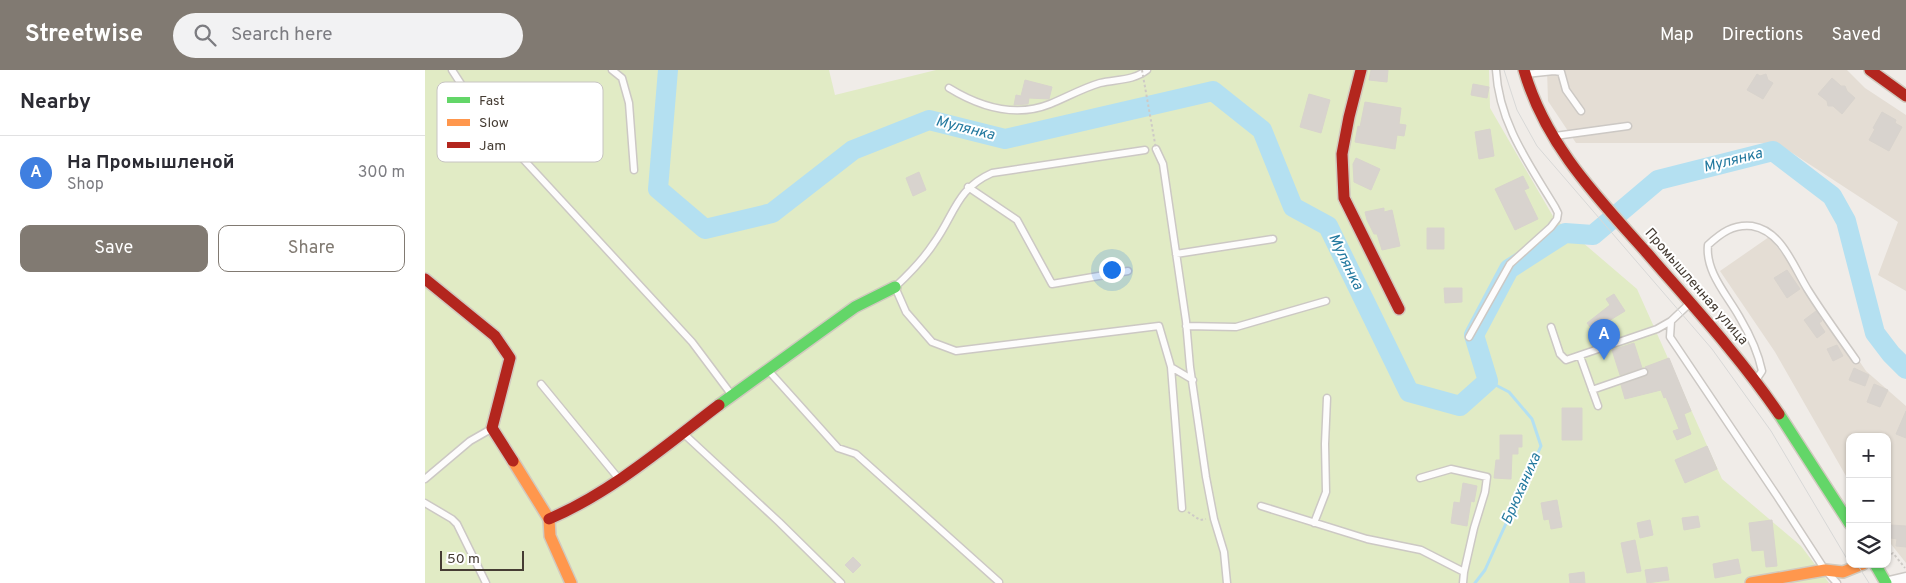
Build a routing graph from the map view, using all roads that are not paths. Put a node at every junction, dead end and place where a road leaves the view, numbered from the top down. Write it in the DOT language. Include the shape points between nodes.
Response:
graph roads {
  1 [pos="452,70"];
  2 [pos="612,70"];
  3 [pos="1147,70"];
  4 [pos="1361,70"];
  5 [pos="1496,70"];
  6 [pos="1870,70"];
  7 [pos="1524,72"];
  8 [pos="459,82"];
  9 [pos="949,88"];
  10 [pos="1906,96"];
  11 [pos="1581,111"];
  12 [pos="1628,126"];
  13 [pos="1551,136"];
  14 [pos="1156,148"];
  15 [pos="1145,150"];
  16 [pos="526,162"];
  17 [pos="634,170"];
  18 [pos="968,187"];
  19 [pos="1273,239"];
  20 [pos="1176,254"];
  21 [pos="1128,271"];
  22 [pos="425,279"];
  23 [pos="895,287"];
  24 [pos="1326,301"];
  25 [pos="1691,303"];
  26 [pos="1399,309"];
  27 [pos="1671,321"];
  28 [pos="1187,326"];
  29 [pos="1551,327"];
  30 [pos="1469,337"];
  31 [pos="1580,356"];
  32 [pos="1856,360"];
  33 [pos="1171,367"];
  34 [pos="767,369"];
  35 [pos="1644,372"];
  36 [pos="1193,380"];
  37 [pos="1756,381"];
  38 [pos="541,384"];
  39 [pos="1593,390"];
  40 [pos="732,396"];
  41 [pos="1327,398"];
  42 [pos="1598,406"];
  43 [pos="492,428"];
  44 [pos="683,434"];
  45 [pos="425,478"];
  46 [pos="1420,478"];
  47 [pos="619,480"];
  48 [pos="425,503"];
  49 [pos="1261,506"];
  50 [pos="1182,508"];
  51 [pos="549,519"];
  52 [pos="1314,523"];
  53 [pos="1849,523"];
  54 [pos="1856,568"];
  55 [pos="1878,568"];
  56 [pos="1825,570"];
  57 [pos="1464,572"];
  58 [pos="1906,579"];
  59 [pos="999,582"];
  60 [pos="486,583"];
  61 [pos="571,583"];
  62 [pos="841,583"];
  63 [pos="1227,583"];
  64 [pos="1463,583"];
  65 [pos="1751,583"];
  66 [pos="1837,583"];
  67 [pos="1887,583"];
  1 -- 8 [label="lane"];
  2 -- 17 [label="lane" via="622,78 629,102"];
  3 -- 9 [label="lane" via="1139,77 1101,83 1049,105 1012,112 969,100"];
  4 -- 26 [label="street" via="1342,154 1343,198"];
  5 -- 30 [label="lane" via="1505,118 1517,145 1558,213 1551,227 1510,264"];
  6 -- 10 [label="street"];
  7 -- 11 [label="lane" via="1558,70 1566,90"];
  7 -- 13 [label="street, Промышленная улица" via="1540,119"];
  12 -- 13 [label="lane"];
  13 -- 25 [label="street, Промышленная улица" via="1581,177"];
  14 -- 20 [label="lane" via="1163,164"];
  15 -- 18 [label="lane" via="992,172"];
  16 -- 40 [label="lane" via="692,342"];
  18 -- 21 [label="lane" via="1017,220 1052,284"];
  18 -- 23 [label="lane" via="934,244"];
  19 -- 20 [label="lane"];
  20 -- 28 [label="lane"];
  22 -- 43 [label="street" via="495,336 510,358"];
  23 -- 33 [label="lane" via="906,312 932,342 956,351 1159,326"];
  23 -- 34 [label="street" via="855,307"];
  24 -- 28 [label="lane" via="1236,327"];
  25 -- 27 [label="lane"];
  25 -- 37 [label="street, Промышленная улица"];
  27 -- 31 [label="lane"];
  27 -- 56 [label="lane" via="1670,338"];
  28 -- 36 [label="lane"];
  29 -- 31 [label="lane" via="1563,358"];
  31 -- 39 [label="lane"];
  32 -- 37 [label="lane" via="1775,237 1762,228 1731,227 1708,246 1707,255 1719,284 1759,356 1762,371"];
  33 -- 36 [label="lane"];
  33 -- 50 [label="lane"];
  34 -- 40 [label="street"];
  34 -- 59 [label="lane" via="838,448 856,454"];
  35 -- 39 [label="lane"];
  36 -- 63 [label="lane" via="1206,477 1224,552"];
  37 -- 53 [label="street, Промышленная улица"];
  38 -- 47 [label="lane"];
  39 -- 42 [label="lane"];
  40 -- 44 [label="street"];
  41 -- 52 [label="lane" via="1326,492"];
  43 -- 45 [label="lane" via="470,441"];
  43 -- 51 [label="street"];
  44 -- 47 [label="street"];
  44 -- 62 [label="lane"];
  46 -- 57 [label="lane" via="1451,469 1487,477"];
  47 -- 51 [label="street" via="577,507"];
  48 -- 60 [label="lane" via="457,524"];
  49 -- 52 [label="lane"];
  51 -- 61 [label="street" via="550,536"];
  52 -- 57 [label="lane" via="1367,540 1421,550"];
  54 -- 56 [label="street" via="1843,572"];
  55 -- 67 [label="street"];
  56 -- 65 [label="street"];
  56 -- 66 [label="lane"];
  57 -- 64 [label="lane"];
  58 -- 67 [label="street"];
}
